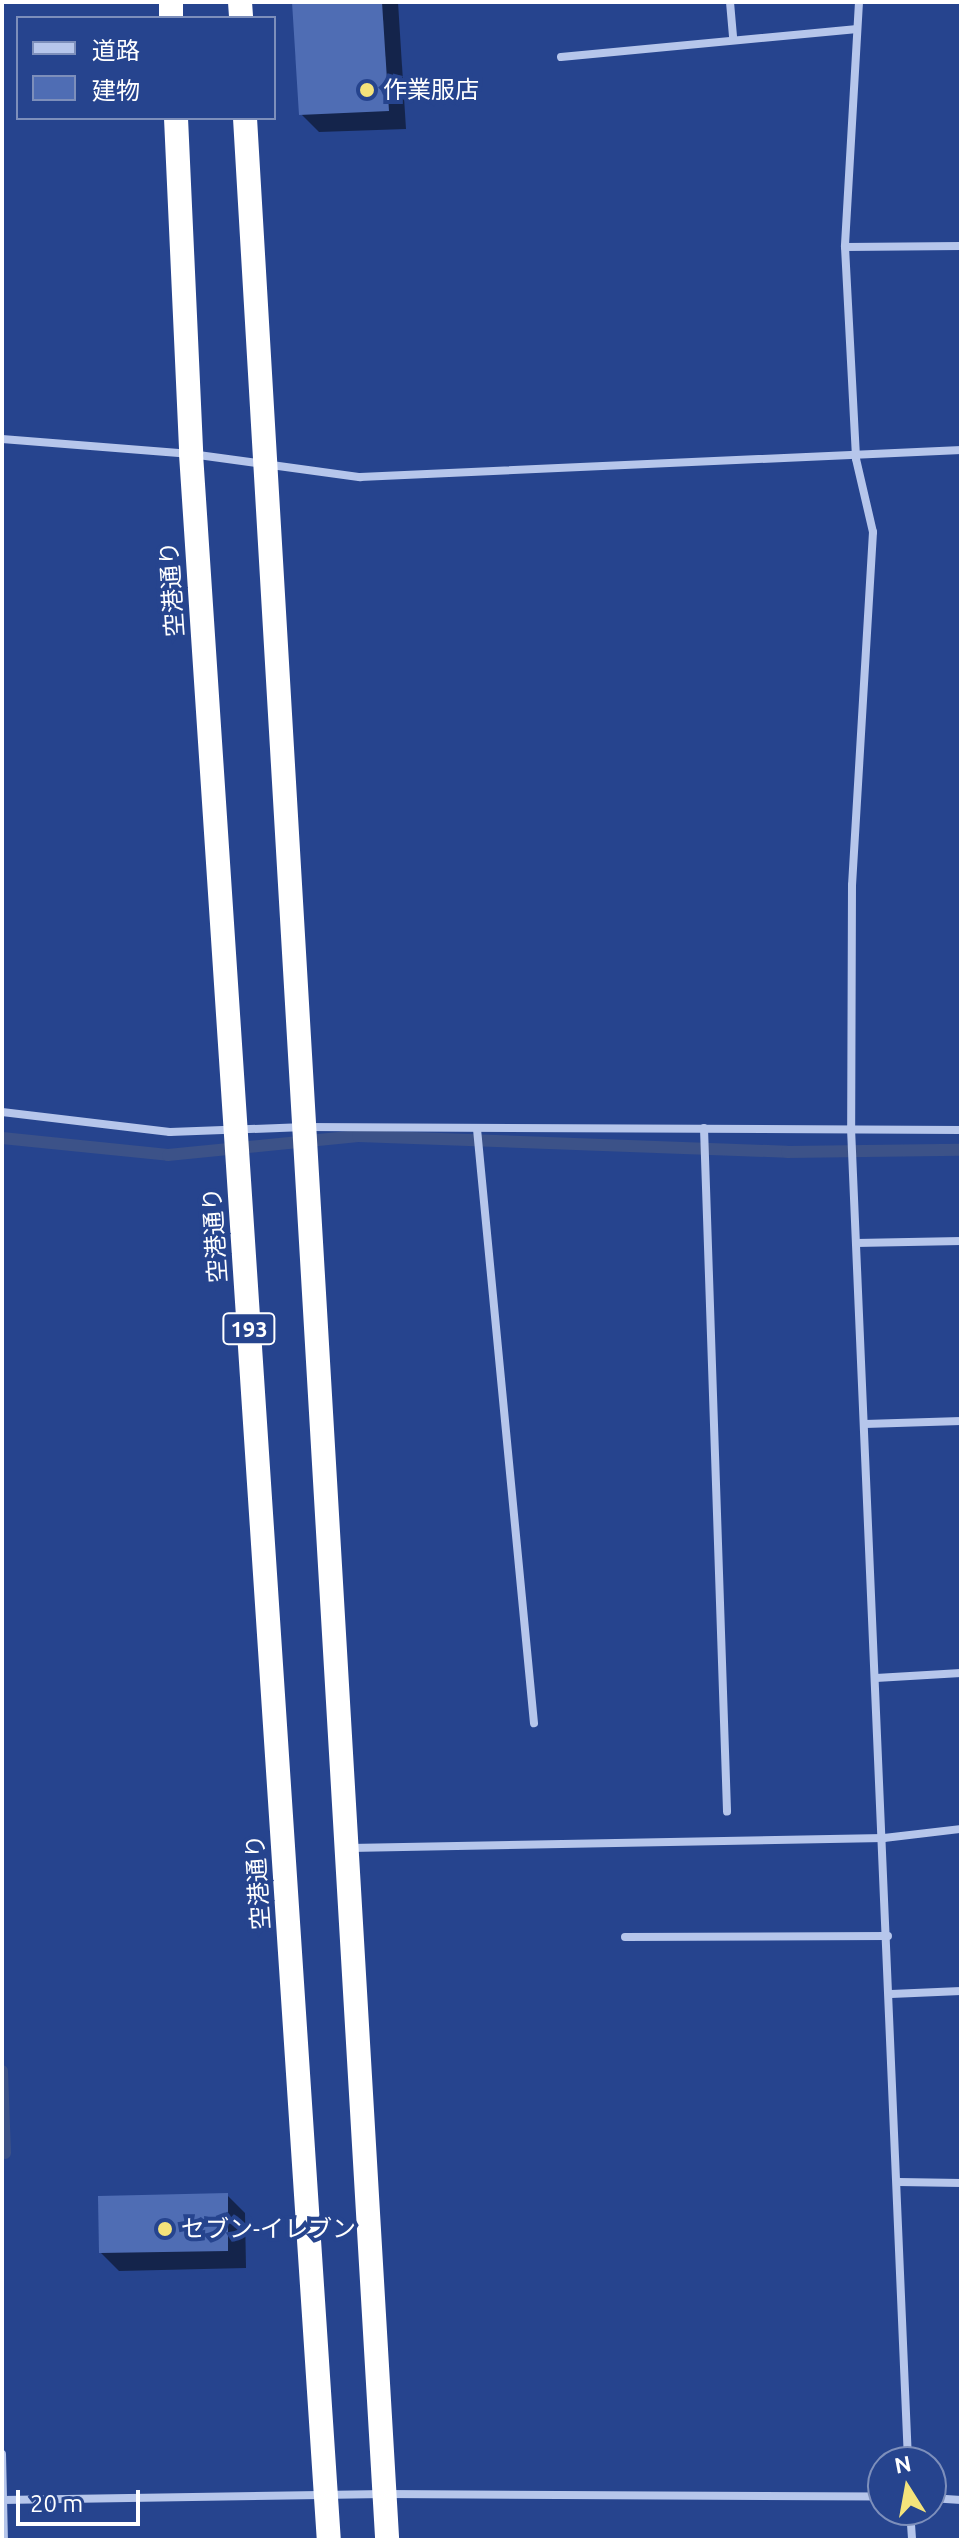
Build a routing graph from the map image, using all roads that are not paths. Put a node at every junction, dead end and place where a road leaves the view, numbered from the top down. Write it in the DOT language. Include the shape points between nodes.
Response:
graph roads {
  1 [pos="730,2"];
  2 [pos="859,2"];
  3 [pos="855,29"];
  4 [pos="733,40"];
  5 [pos="561,57"];
  6 [pos="176,120"];
  7 [pos="245,120"];
  8 [pos="961,246"];
  9 [pos="845,247"];
  10 [pos="2,439"];
  11 [pos="961,450"];
  12 [pos="191,454"];
  13 [pos="856,459"];
  14 [pos="262,466"];
  15 [pos="2,1112"];
  16 [pos="305,1127"];
  17 [pos="704,1128"];
  18 [pos="851,1128"];
  19 [pos="477,1129"];
  20 [pos="236,1130"];
  21 [pos="961,1130"];
  22 [pos="961,1241"];
  23 [pos="856,1243"];
  24 [pos="961,1421"];
  25 [pos="865,1424"];
  26 [pos="961,1673"];
  27 [pos="876,1678"];
  28 [pos="534,1723"];
  29 [pos="727,1812"];
  30 [pos="961,1829"];
  31 [pos="884,1838"];
  32 [pos="347,1848"];
  33 [pos="888,1936"];
  34 [pos="625,1937"];
  35 [pos="961,1991"];
  36 [pos="891,1994"];
  37 [pos="899,2182"];
  38 [pos="961,2183"];
  39 [pos="907,2446"];
  40 [pos="2,2454"];
  41 [pos="385,2494"];
  42 [pos="327,2495"];
  43 [pos="867,2497"];
  44 [pos="4,2500"];
  45 [pos="4,2540"];
  46 [pos="329,2540"];
  47 [pos="387,2540"];
  1 -- 4 [label="street"];
  2 -- 3 [label="street"];
  3 -- 4 [label="street"];
  3 -- 9 [label="street"];
  4 -- 5 [label="street"];
  6 -- 12 [label="highway, 空港通り / 193"];
  7 -- 14 [label="highway"];
  8 -- 9 [label="street"];
  9 -- 13 [label="street"];
  10 -- 12 [label="street"];
  11 -- 13 [label="street"];
  12 -- 14 [label="street"];
  12 -- 20 [label="highway, 空港通り / 193"];
  13 -- 14 [label="street" via="360,477"];
  13 -- 18 [label="street" via="873,532 852,885"];
  14 -- 16 [label="highway"];
  15 -- 20 [label="street" via="170,1132"];
  16 -- 19 [label="street"];
  16 -- 20 [label="street"];
  16 -- 32 [label="highway"];
  17 -- 18 [label="street"];
  17 -- 19 [label="street"];
  17 -- 29 [label="street"];
  18 -- 21 [label="street"];
  18 -- 23 [label="street"];
  19 -- 28 [label="street"];
  20 -- 42 [label="highway, 空港通り / 193"];
  22 -- 23 [label="street"];
  23 -- 25 [label="street"];
  24 -- 25 [label="street"];
  25 -- 27 [label="street"];
  26 -- 27 [label="street"];
  27 -- 31 [label="street"];
  30 -- 31 [label="street"];
  31 -- 32 [label="street"];
  31 -- 33 [label="street"];
  32 -- 41 [label="highway"];
  33 -- 34 [label="street"];
  33 -- 36 [label="street"];
  35 -- 36 [label="street"];
  36 -- 37 [label="street"];
  37 -- 38 [label="street"];
  37 -- 39 [label="street"];
  40 -- 44 [label="street"];
  41 -- 42 [label="street"];
  41 -- 43 [label="street"];
  41 -- 47 [label="highway"];
  42 -- 44 [label="street"];
  42 -- 46 [label="highway, 空港通り / 193"];
  44 -- 45 [label="street"];
}
